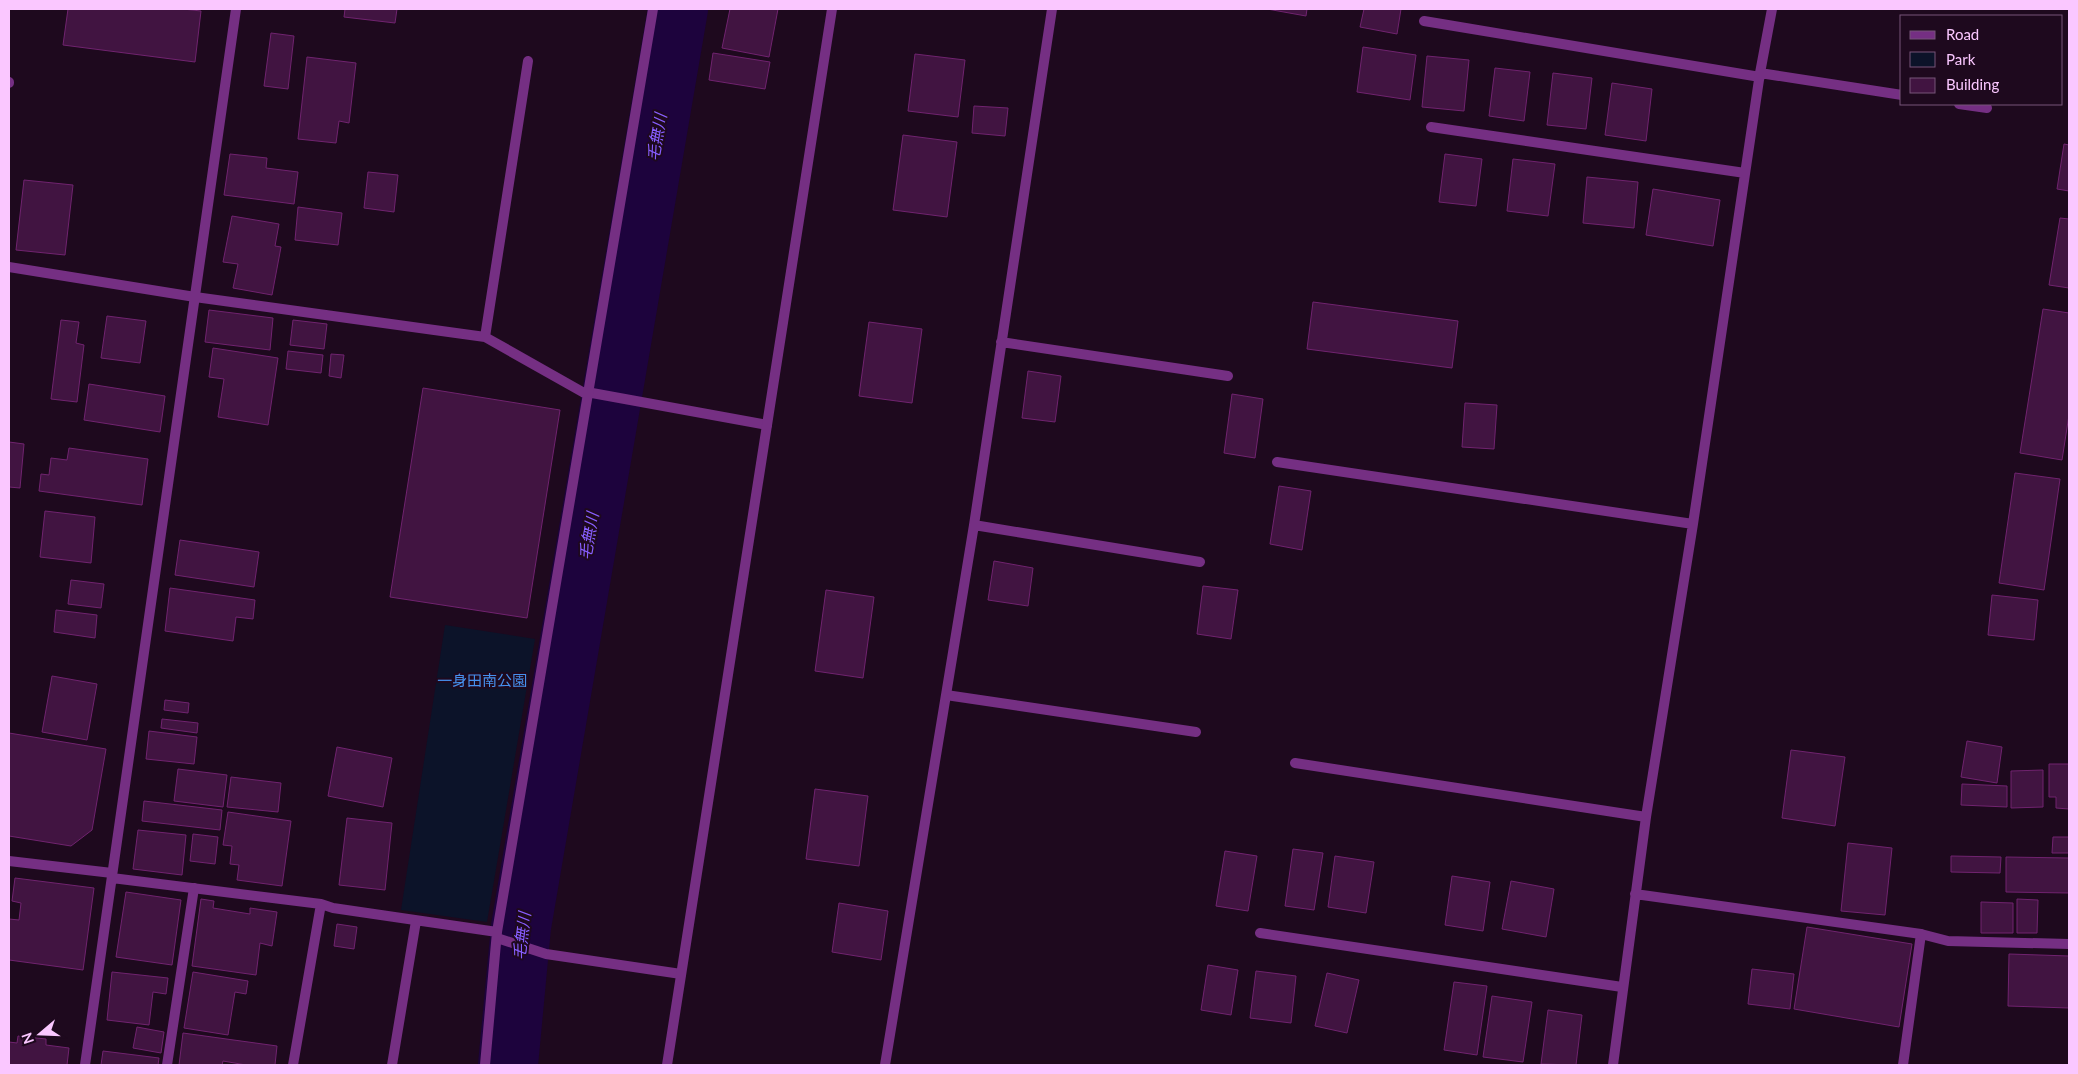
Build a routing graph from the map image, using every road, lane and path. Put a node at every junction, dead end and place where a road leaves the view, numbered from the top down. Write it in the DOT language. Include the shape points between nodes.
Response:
graph roads {
  1 [pos="236,9"];
  2 [pos="653,9"];
  3 [pos="832,9"];
  4 [pos="1052,9"];
  5 [pos="1772,9"];
  6 [pos="1424,21"];
  7 [pos="528,61"];
  8 [pos="1760,75"];
  9 [pos="1900,95"];
  10 [pos="1966,105"];
  11 [pos="1987,108"];
  12 [pos="1431,127"];
  13 [pos="1745,173"];
  14 [pos="9,267"];
  15 [pos="195,297"];
  16 [pos="485,338"];
  17 [pos="1001,342"];
  18 [pos="1228,376"];
  19 [pos="589,394"];
  20 [pos="767,425"];
  21 [pos="1277,462"];
  22 [pos="1693,524"];
  23 [pos="974,525"];
  24 [pos="1200,562"];
  25 [pos="946,695"];
  26 [pos="1196,732"];
  27 [pos="1295,763"];
  28 [pos="1646,817"];
  29 [pos="9,861"];
  30 [pos="112,875"];
  31 [pos="194,888"];
  32 [pos="1635,894"];
  33 [pos="321,904"];
  34 [pos="416,921"];
  35 [pos="1260,933"];
  36 [pos="1921,934"];
  37 [pos="499,935"];
  38 [pos="2069,944"];
  39 [pos="681,974"];
  40 [pos="1622,987"];
  41 [pos="85,1065"];
  42 [pos="168,1065"];
  43 [pos="294,1065"];
  44 [pos="392,1065"];
  45 [pos="485,1065"];
  46 [pos="667,1065"];
  47 [pos="885,1065"];
  48 [pos="1613,1065"];
  49 [pos="1903,1065"];
  1 -- 15 [label="street"];
  2 -- 19 [label="street"];
  3 -- 20 [label="street"];
  4 -- 17 [label="street"];
  5 -- 8 [label="street"];
  6 -- 8 [label="street"];
  7 -- 16 [label="street"];
  8 -- 9 [label="street"];
  8 -- 13 [label="street"];
  10 -- 11 [label="street"];
  12 -- 13 [label="street"];
  13 -- 22 [label="street"];
  14 -- 15 [label="street"];
  15 -- 16 [label="street"];
  15 -- 30 [label="street"];
  16 -- 19 [label="street"];
  17 -- 18 [label="street"];
  17 -- 23 [label="street"];
  19 -- 20 [label="street"];
  19 -- 37 [label="street"];
  20 -- 39 [label="street"];
  21 -- 22 [label="street"];
  22 -- 28 [label="street"];
  23 -- 24 [label="street"];
  23 -- 25 [label="street"];
  25 -- 26 [label="street"];
  25 -- 47 [label="street"];
  27 -- 28 [label="street"];
  28 -- 32 [label="street"];
  29 -- 30 [label="street"];
  30 -- 31 [label="street"];
  30 -- 41 [label="street"];
  31 -- 33 [label="street"];
  31 -- 42 [label="street"];
  32 -- 36 [label="street"];
  32 -- 40 [label="street"];
  33 -- 34 [label="street"];
  33 -- 43 [label="street"];
  34 -- 37 [label="street"];
  34 -- 44 [label="street"];
  35 -- 40 [label="street"];
  36 -- 38 [label="street" via="1948,941"];
  36 -- 49 [label="street"];
  37 -- 39 [label="street" via="546,954"];
  37 -- 45 [label="street"];
  39 -- 46 [label="street"];
  40 -- 48 [label="street"];
}
